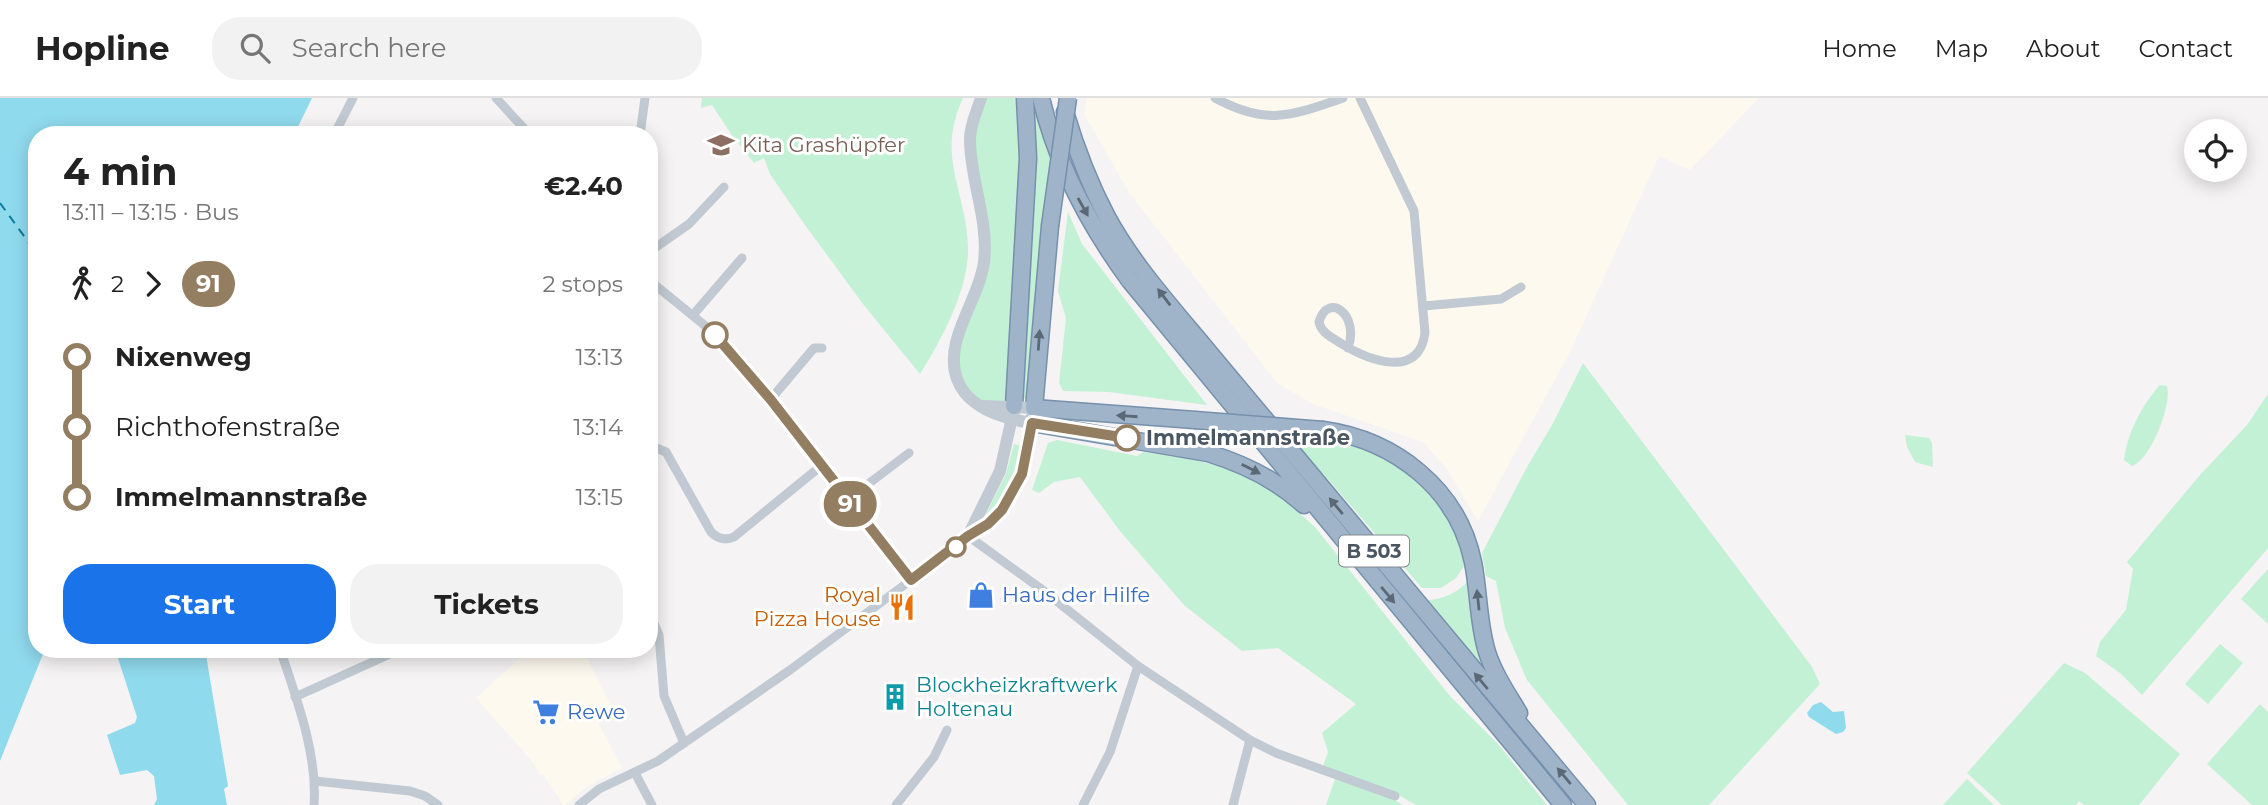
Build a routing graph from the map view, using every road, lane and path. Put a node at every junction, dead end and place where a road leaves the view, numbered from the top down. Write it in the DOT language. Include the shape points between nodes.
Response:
graph roads {
  1 [pos="353,98"];
  2 [pos="496,98"];
  3 [pos="645,98"];
  4 [pos="981,98"];
  5 [pos="1025,98"];
  6 [pos="1041,98"];
  7 [pos="1061,98"];
  8 [pos="1068,98"];
  9 [pos="1215,98"];
  10 [pos="1343,98"];
  11 [pos="1360,98"];
  12 [pos="339,126"];
  13 [pos="522,126"];
  14 [pos="641,126"];
  15 [pos="724,187"];
  16 [pos="658,246"];
  17 [pos="741,258"];
  18 [pos="658,287"];
  19 [pos="1521,287"];
  20 [pos="1424,306"];
  21 [pos="693,315"];
  22 [pos="822,348"];
  23 [pos="1348,348"];
  24 [pos="771,400"];
  25 [pos="1013,413"];
  26 [pos="1033,416"];
  27 [pos="658,449"];
  28 [pos="909,453"];
  29 [pos="821,466"];
  30 [pos="847,500"];
  31 [pos="968,536"];
  32 [pos="1344,542"];
  33 [pos="911,580"];
  34 [pos="658,633"];
  35 [pos="283,658"];
  36 [pos="381,658"];
  37 [pos="1138,666"];
  38 [pos="295,697"];
  39 [pos="947,730"];
  40 [pos="1250,740"];
  41 [pos="684,743"];
  42 [pos="1543,751"];
  43 [pos="635,773"];
  44 [pos="315,781"];
  45 [pos="1395,796"];
  46 [pos="314,805"];
  47 [pos="438,805"];
  48 [pos="579,805"];
  49 [pos="652,805"];
  50 [pos="896,805"];
  51 [pos="1083,805"];
  52 [pos="1233,805"];
  53 [pos="1563,805"];
  54 [pos="1587,805"];
  1 -- 12 [label="street"];
  2 -- 13 [label="street"];
  3 -- 14 [label="street"];
  4 -- 25 [label="street" via="970,137 983,212 984,256 982,276 959,331 956,375 974,402"];
  5 -- 25 [label="highway" via="1028,158"];
  6 -- 32 [label="highway, B 503, one-way" via="1053,145 1072,188 1111,255"];
  42 -- 7 [label="highway, B 503, one-way" via="1145,273 1108,219 1086,175"];
  26 -- 8 [label="highway, one-way, bridge" via="1050,226"];
  9 -- 10 [label="street" via="1241,111 1273,117"];
  11 -- 20 [label="street" via="1415,211"];
  15 -- 16 [label="street" via="689,225"];
  17 -- 21 [label="street"];
  18 -- 21 [label="street"];
  19 -- 20 [label="street" via="1500,299"];
  20 -- 23 [label="street" via="1424,341 1410,359 1375,361"];
  21 -- 24 [label="street"];
  22 -- 24 [label="street" via="814,348"];
  23 -- 23 [label="street" via="1352,333 1348,317 1340,310 1326,310 1320,327"];
  24 -- 29 [label="street"];
  25 -- 26 [label="street"];
  25 -- 31 [label="street" via="1000,471"];
  26 -- 31 [label="street" via="1025,465 1011,497 993,520"];
  26 -- 32 [label="highway, one-way" via="1236,461 1275,481"];
  42 -- 26 [label="highway, one-way, bridge" via="1495,672 1481,628 1470,552 1462,529 1448,503 1419,471 1391,450 1357,436 1324,430 1195,420"];
  27 -- 29 [label="street" via="666,452 711,532 724,540 734,537"];
  28 -- 30 [label="street"];
  29 -- 30 [label="street"];
  30 -- 33 [label="street"];
  31 -- 33 [label="street"];
  31 -- 37 [label="street"];
  32 -- 53 [label="highway, B 503, one-way"];
  33 -- 41 [label="street"];
  34 -- 41 [label="street" via="664,696"];
  35 -- 38 [label="street"];
  36 -- 38 [label="street"];
  37 -- 40 [label="street"];
  37 -- 51 [label="street" via="1110,752"];
  38 -- 44 [label="street"];
  39 -- 50 [label="street" via="933,757"];
  40 -- 45 [label="street"];
  40 -- 52 [label="street"];
  41 -- 43 [label="street"];
  54 -- 42 [label="highway, B 503, one-way"];
  43 -- 48 [label="street" via="599,789"];
  43 -- 49 [label="street"];
  44 -- 46 [label="street"];
  44 -- 47 [label="street" via="410,791"];
}
